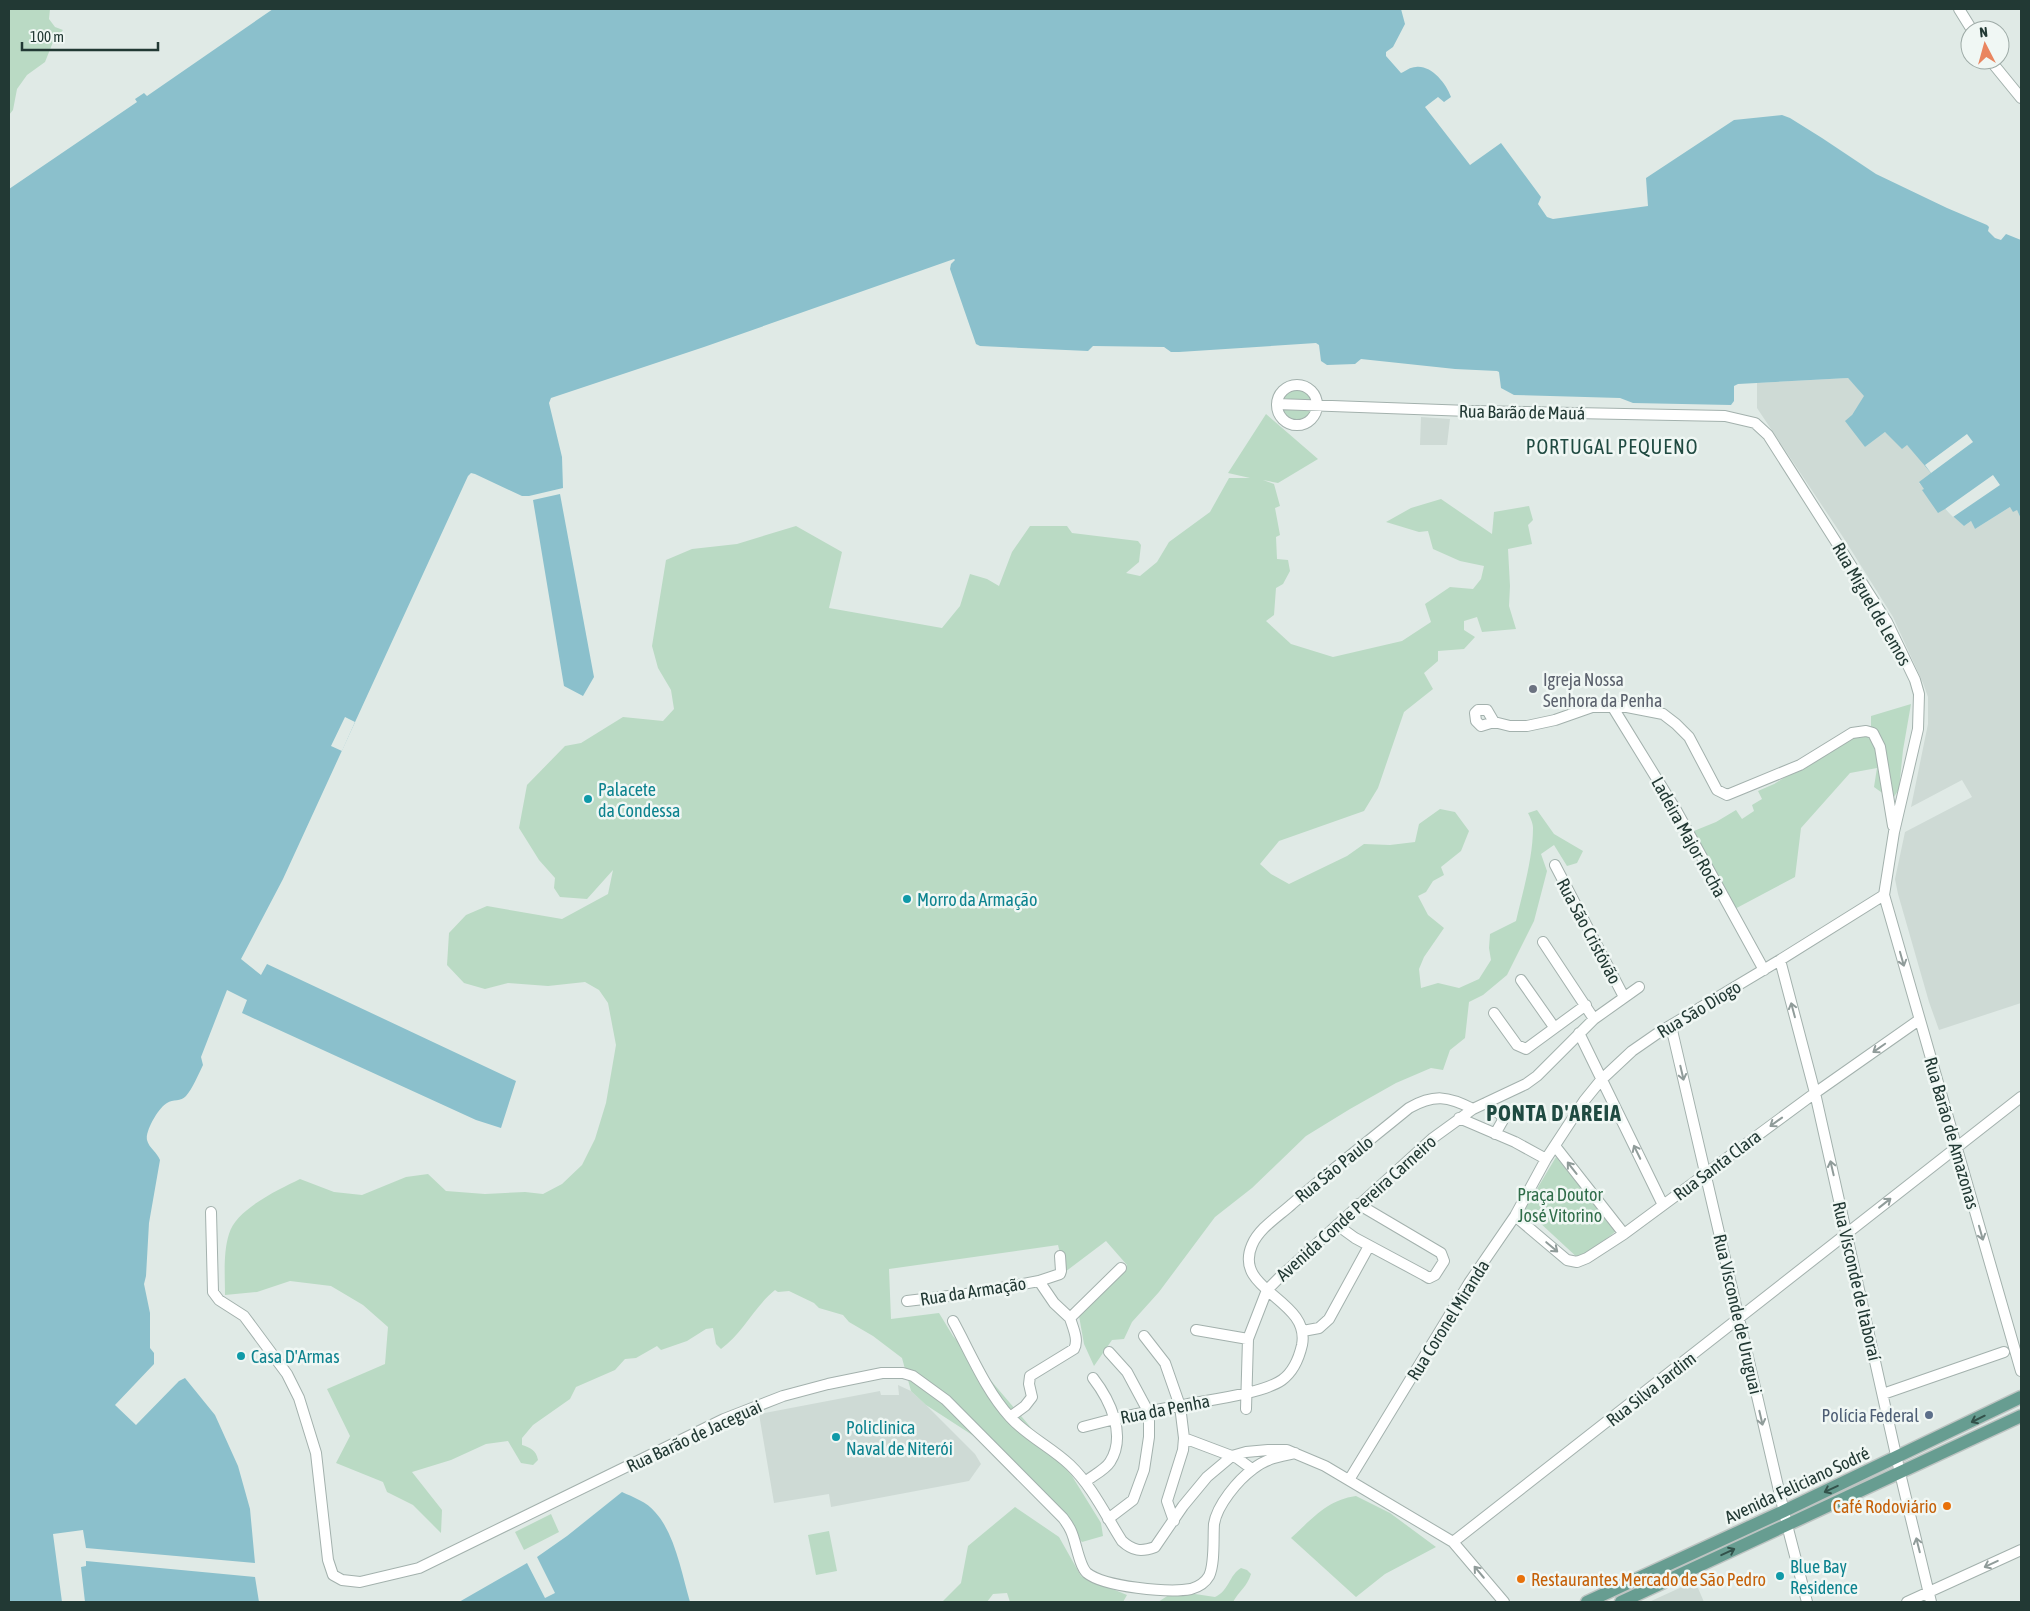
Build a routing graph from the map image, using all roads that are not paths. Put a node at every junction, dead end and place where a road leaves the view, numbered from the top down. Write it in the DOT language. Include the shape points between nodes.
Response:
graph roads {
  1 [pos="1959,9"];
  2 [pos="1966,20"];
  3 [pos="1998,70"];
  4 [pos="2021,98"];
  5 [pos="1277,404"];
  6 [pos="1318,405"];
  7 [pos="1725,416"];
  8 [pos="1612,706"];
  9 [pos="1498,723"];
  10 [pos="1894,832"];
  11 [pos="1555,866"];
  12 [pos="1884,895"];
  13 [pos="1544,942"];
  14 [pos="1780,960"];
  15 [pos="1764,970"];
  16 [pos="1521,980"];
  17 [pos="1639,987"];
  18 [pos="1624,996"];
  19 [pos="1586,1005"];
  20 [pos="1494,1014"];
  21 [pos="1594,1019"];
  22 [pos="1919,1020"];
  23 [pos="1671,1026"];
  24 [pos="1554,1027"];
  25 [pos="1579,1033"];
  26 [pos="1601,1080"];
  27 [pos="1815,1093"];
  28 [pos="2021,1097"];
  29 [pos="1486,1104"];
  30 [pos="1473,1109"];
  31 [pos="1459,1118"];
  32 [pos="1495,1134"];
  33 [pos="1555,1146"];
  34 [pos="1956,1147"];
  35 [pos="1546,1159"];
  36 [pos="1706,1173"];
  37 [pos="1358,1204"];
  38 [pos="1663,1206"];
  39 [pos="212,1212"];
  40 [pos="1515,1216"];
  41 [pos="1337,1225"];
  42 [pos="1847,1233"];
  43 [pos="1624,1234"];
  44 [pos="1369,1246"];
  45 [pos="1060,1256"];
  46 [pos="1121,1268"];
  47 [pos="1039,1281"];
  48 [pos="1267,1290"];
  49 [pos="907,1301"];
  50 [pos="1070,1318"];
  51 [pos="1738,1319"];
  52 [pos="953,1321"];
  53 [pos="1196,1330"];
  54 [pos="1303,1331"];
  55 [pos="1144,1336"];
  56 [pos="1248,1339"];
  57 [pos="1109,1352"];
  58 [pos="2004,1352"];
  59 [pos="2021,1371"];
  60 [pos="1093,1378"];
  61 [pos="1247,1392"];
  62 [pos="1882,1394"];
  63 [pos="2021,1397"];
  64 [pos="1180,1406"];
  65 [pos="1246,1409"];
  66 [pos="1149,1413"];
  67 [pos="2021,1416"];
  68 [pos="1010,1417"];
  69 [pos="1115,1418"];
  70 [pos="1083,1427"];
  71 [pos="1184,1438"];
  72 [pos="1295,1454"];
  73 [pos="1232,1456"];
  74 [pos="1897,1458"];
  75 [pos="1252,1469"];
  76 [pos="1900,1473"];
  77 [pos="1349,1480"];
  78 [pos="1085,1482"];
  79 [pos="1784,1511"];
  80 [pos="1108,1519"];
  81 [pos="1174,1521"];
  82 [pos="1787,1525"];
  83 [pos="1453,1542"];
  84 [pos="2021,1550"];
  85 [pos="1930,1597"];
  86 [pos="1504,1602"];
  87 [pos="1587,1602"];
  88 [pos="1620,1602"];
  89 [pos="1807,1602"];
  90 [pos="1908,1602"];
  1 -- 2 [label="street"];
  3 -- 4 [label="street"];
  5 -- 6 [label="street, Rua Barão de Mauá"];
  5 -- 6 [label="street" via="1282,392 1294,385 1308,388 1317,398"];
  5 -- 6 [label="street" via="1285,421 1297,426 1310,422"];
  6 -- 7 [label="street, Rua Barão de Mauá"];
  7 -- 10 [label="street, Rua Miguel de Lemos" via="1755,422 1768,435 1887,622 1915,680 1919,694 1918,729"];
  8 -- 9 [label="street" via="1592,707 1526,726"];
  8 -- 10 [label="street" via="1643,709 1670,718 1689,737 1717,790 1727,794 1800,765 1852,733 1873,733 1880,747"];
  8 -- 15 [label="street, Ladeira Major Rocha" via="1676,810"];
  10 -- 12 [label="street, Rua Miguel de Lemos"];
  11 -- 18 [label="street, Rua São Cristóvão"];
  12 -- 14 [label="street, Rua São Diogo"];
  12 -- 22 [label="street, Rua Barão de Amazonas, one-way"];
  13 -- 19 [label="street"];
  14 -- 15 [label="street, Rua São Diogo"];
  27 -- 14 [label="street, Rua Visconde de Itaboraí, one-way"];
  15 -- 23 [label="street, Rua São Diogo"];
  16 -- 24 [label="street"];
  17 -- 18 [label="street, Avenida Conde Pereira Carneiro"];
  18 -- 21 [label="street, Avenida Conde Pereira Carneiro"];
  19 -- 21 [label="street"];
  19 -- 24 [label="street"];
  20 -- 24 [label="street" via="1522,1048 1529,1048"];
  21 -- 25 [label="street, Avenida Conde Pereira Carneiro"];
  22 -- 27 [label="street, Rua Santa Clara, one-way"];
  22 -- 34 [label="street, Rua Barão de Amazonas"];
  23 -- 26 [label="street, Rua São Diogo" via="1632,1051"];
  23 -- 36 [label="street, Rua Visconde de Uruguai, one-way"];
  25 -- 26 [label="street"];
  25 -- 29 [label="street, Avenida Conde Pereira Carneiro" via="1537,1076"];
  26 -- 33 [label="street, Rua São Diogo"];
  38 -- 26 [label="street, one-way"];
  27 -- 36 [label="street, Rua Santa Clara, one-way"];
  42 -- 27 [label="street, Rua Visconde de Itaboraí, one-way"];
  28 -- 34 [label="street, Rua Silva Jardim"];
  29 -- 30 [label="street, Avenida Conde Pereira Carneiro"];
  29 -- 32 [label="street" via="1503,1120"];
  30 -- 31 [label="street, Avenida Conde Pereira Carneiro"];
  30 -- 48 [label="street, Rua São Paulo" via="1439,1098 1424,1100 1410,1108 1262,1231 1252,1245 1249,1266 1253,1276"];
  31 -- 32 [label="street"];
  31 -- 37 [label="street, Avenida Conde Pereira Carneiro"];
  32 -- 35 [label="street"];
  33 -- 35 [label="street, Rua São Diogo"];
  43 -- 33 [label="street, one-way"];
  42 -- 34 [label="street, Rua Silva Jardim, one-way"];
  34 -- 59 [label="street, Rua Barão de Amazonas, one-way"];
  35 -- 40 [label="street, Rua Coronel Miranda"];
  36 -- 38 [label="street, Rua Santa Clara"];
  36 -- 51 [label="street, Rua Visconde de Uruguai"];
  37 -- 41 [label="street, Avenida Conde Pereira Carneiro"];
  37 -- 44 [label="street" via="1441,1253 1444,1261 1435,1275 1429,1278"];
  38 -- 43 [label="street, Rua Santa Clara"];
  39 -- 75 [label="street, Rua Barão de Jaceguai" via="213,1292 219,1300 244,1316 288,1374 299,1398 316,1453 328,1560 333,1574 342,1580 360,1582 418,1568 724,1419 783,1396 873,1374 913,1376 946,1400 1063,1518 1070,1528 1083,1568 1107,1582 1156,1590 1199,1586 1209,1576 1212,1567 1215,1520 1220,1506"];
  40 -- 43 [label="street, Rua Santa Clara, one-way" via="1567,1260 1577,1262"];
  40 -- 77 [label="street, Rua Coronel Miranda" via="1469,1283"];
  41 -- 44 [label="street"];
  41 -- 48 [label="street, Avenida Conde Pereira Carneiro"];
  42 -- 51 [label="street, Rua Silva Jardim"];
  42 -- 62 [label="street, Rua Visconde de Itaboraí"];
  44 -- 54 [label="street" via="1329,1319 1319,1328"];
  45 -- 47 [label="street, Rua da Armação" via="1060,1274"];
  46 -- 50 [label="street"];
  47 -- 49 [label="street, Rua da Armação"];
  47 -- 50 [label="street, Rua da Armação" via="1054,1303"];
  48 -- 54 [label="street, Rua São Paulo" via="1291,1310"];
  48 -- 56 [label="street, Avenida Conde Pereira Carneiro"];
  50 -- 68 [label="street" via="1076,1339 1074,1349 1030,1376 1028,1384 1032,1397"];
  51 -- 79 [label="street, Rua Visconde de Uruguai, one-way"];
  51 -- 83 [label="street, Rua Silva Jardim"];
  52 -- 68 [label="street, Rua da Armação"];
  53 -- 56 [label="street"];
  54 -- 61 [label="street, Rua da Penha" via="1299,1356 1291,1372 1268,1386"];
  55 -- 64 [label="street" via="1165,1363"];
  56 -- 61 [label="street, Avenida Conde Pereira Carneiro"];
  57 -- 66 [label="street" via="1126,1372"];
  58 -- 62 [label="street"];
  60 -- 69 [label="street"];
  61 -- 64 [label="street, Rua da Penha"];
  61 -- 65 [label="street, Avenida Conde Pereira Carneiro"];
  62 -- 74 [label="street, Rua Visconde de Itaboraí"];
  63 -- 74 [label="main road, Avenida Feliciano Sodré, one-way"];
  64 -- 66 [label="street, Rua da Penha"];
  64 -- 71 [label="street"];
  66 -- 69 [label="street, Rua da Penha"];
  66 -- 80 [label="street" via="1144,1470 1133,1500"];
  67 -- 76 [label="main road, Avenida Feliciano Sodré"];
  68 -- 78 [label="street, Rua da Armação" via="1030,1436 1070,1464"];
  69 -- 70 [label="street, Rua da Penha"];
  69 -- 78 [label="street" via="1117,1441 1109,1463"];
  71 -- 73 [label="street"];
  71 -- 81 [label="street" via="1167,1501"];
  72 -- 73 [label="street" via="1287,1450 1268,1450"];
  72 -- 75 [label="street, Rua Barão de Jaceguai" via="1275,1458"];
  72 -- 77 [label="street"];
  73 -- 75 [label="street"];
  73 -- 81 [label="street, Rua da Armação" via="1207,1478"];
  74 -- 76 [label="street, Rua Visconde de Itaboraí"];
  74 -- 79 [label="main road, Avenida Feliciano Sodré, one-way"];
  76 -- 82 [label="main road, Avenida Feliciano Sodré"];
  85 -- 76 [label="street, Rua Visconde de Itaboraí, one-way"];
  77 -- 83 [label="street"];
  78 -- 80 [label="street, Rua da Armação"];
  79 -- 82 [label="street, Rua Visconde de Uruguai"];
  79 -- 87 [label="main road, Avenida Feliciano Sodré"];
  80 -- 81 [label="street, Rua da Armação" via="1122,1541 1137,1550 1155,1547"];
  88 -- 82 [label="main road, Avenida Feliciano Sodré, one-way"];
  82 -- 89 [label="street, Rua Visconde de Uruguai"];
  86 -- 83 [label="street, one-way"];
  84 -- 85 [label="street, one-way"];
  85 -- 90 [label="street"];
}
